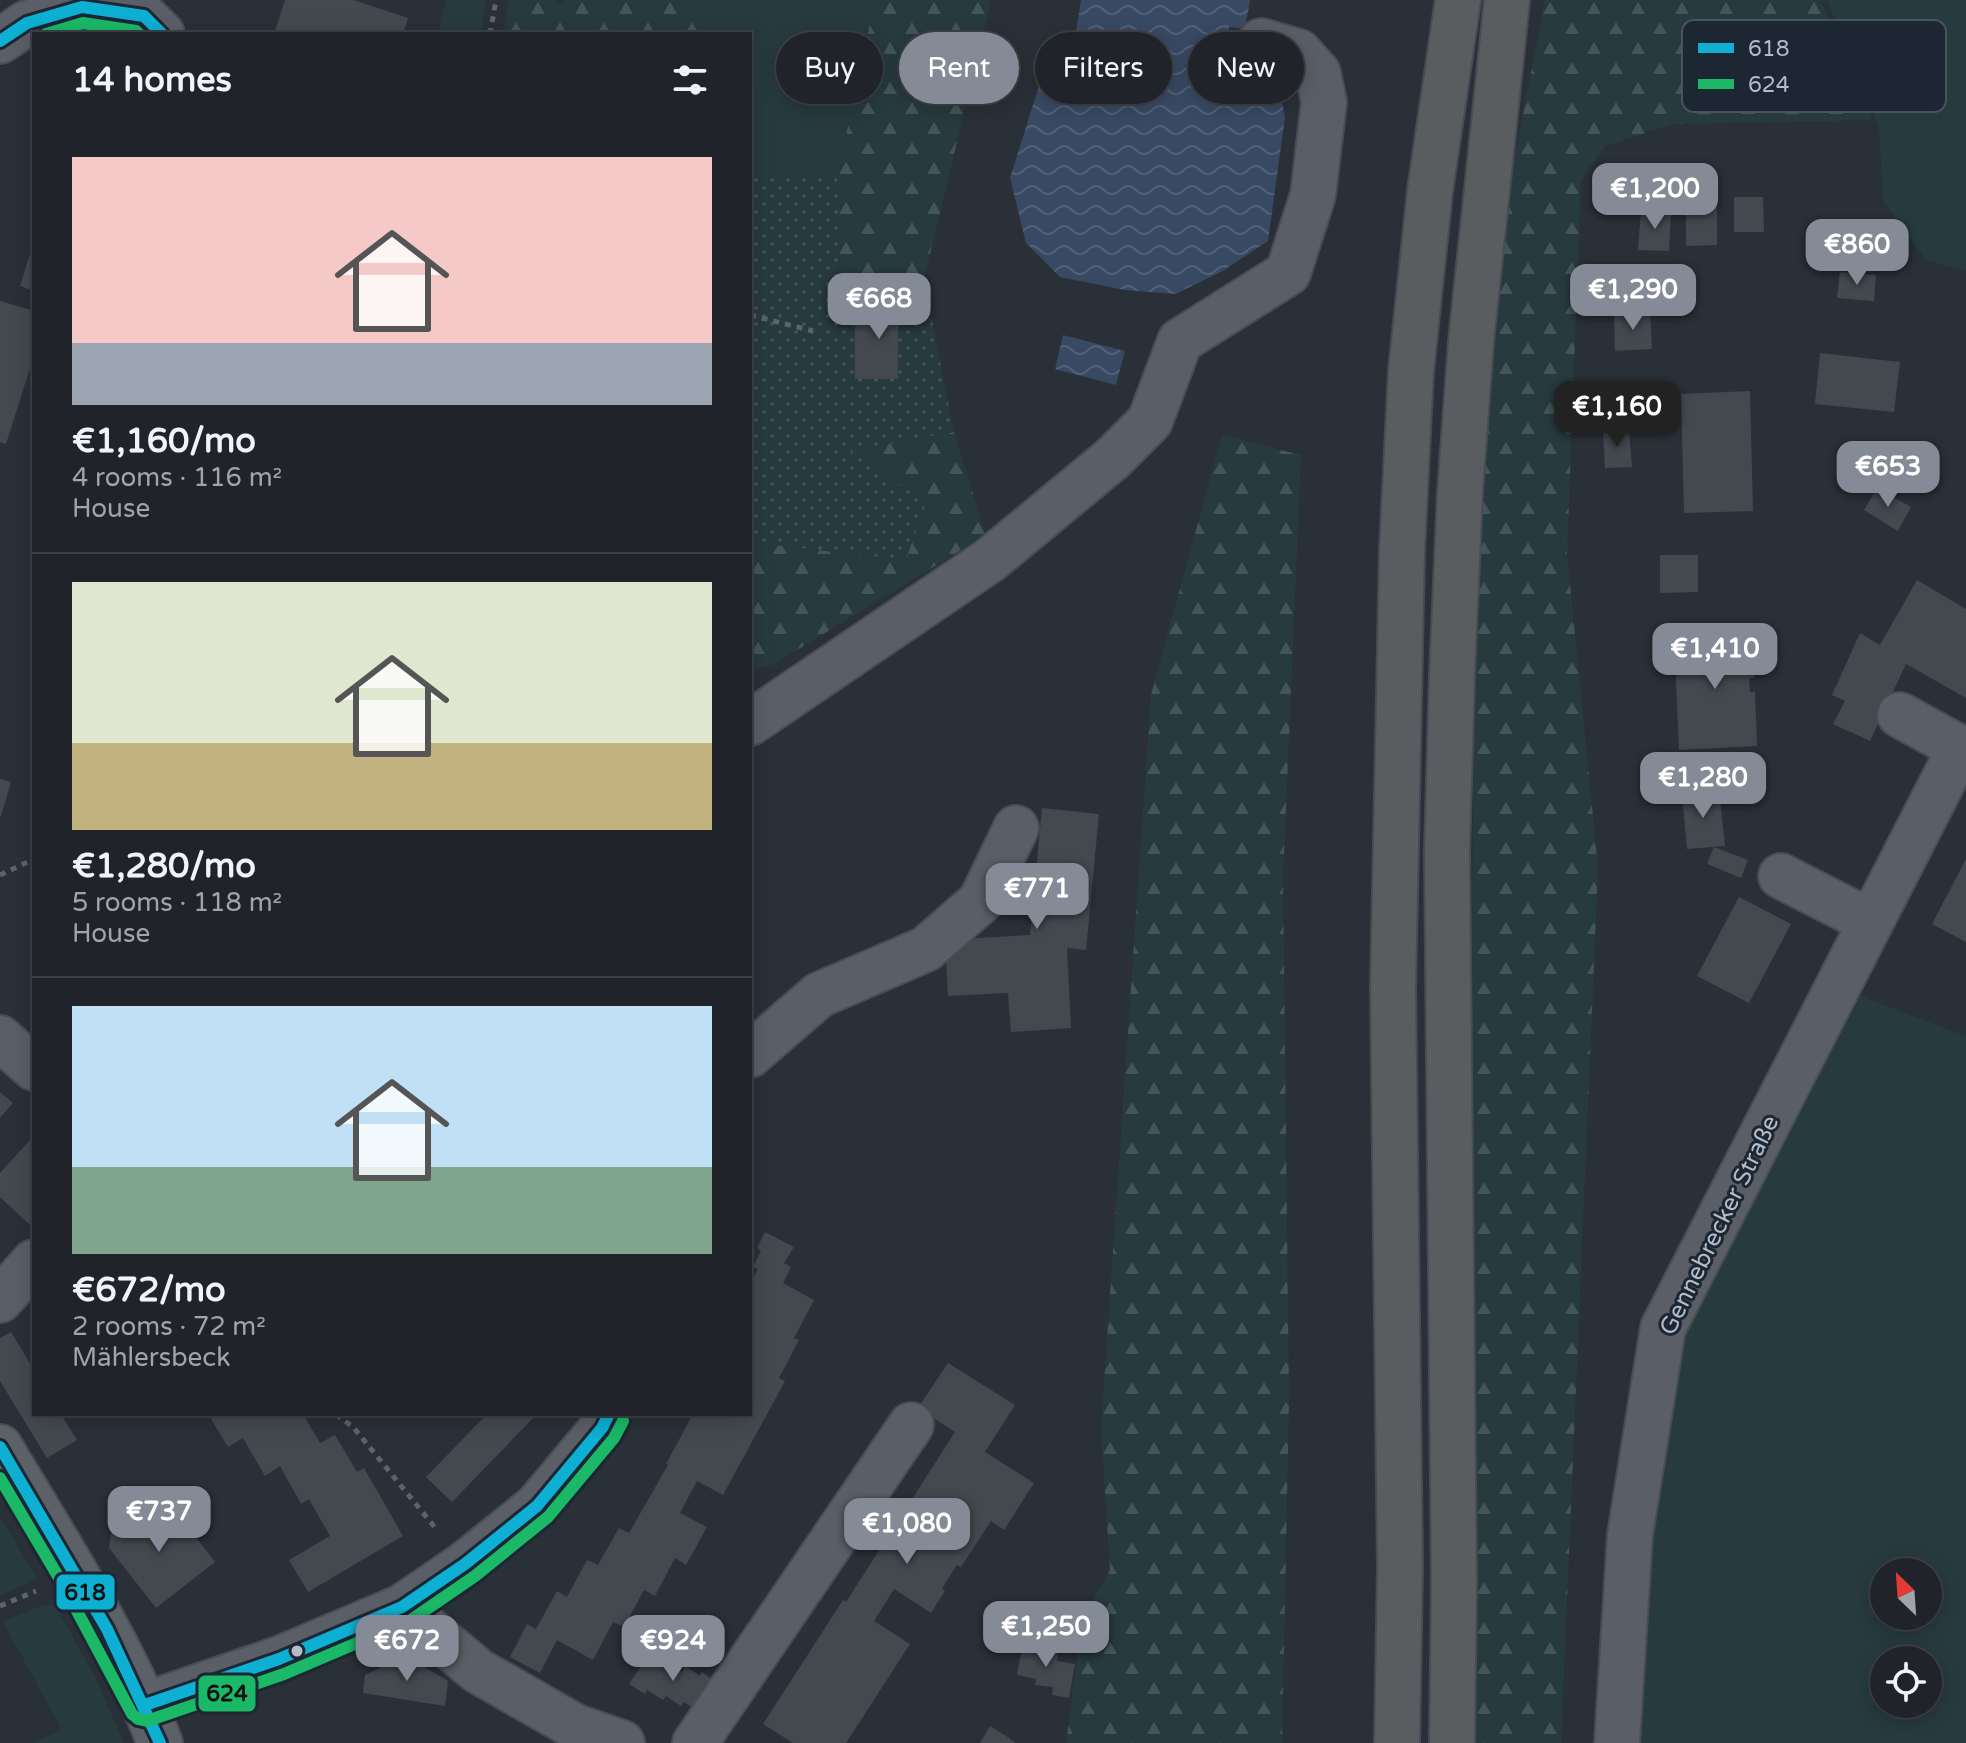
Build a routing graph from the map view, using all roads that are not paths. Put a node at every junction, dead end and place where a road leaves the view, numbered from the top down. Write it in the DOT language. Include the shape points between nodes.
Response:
graph roads {
  1 [pos="1458,0"];
  2 [pos="1507,0"];
  3 [pos="156,17"];
  4 [pos="0,41"];
  5 [pos="1304,58"];
  6 [pos="1900,715"];
  7 [pos="752,722"];
  8 [pos="1963,754"];
  9 [pos="1016,828"];
  10 [pos="1781,876"];
  11 [pos="1871,922"];
  12 [pos="0,1038"];
  13 [pos="752,1053"];
  14 [pos="32,1066"];
  15 [pos="32,1264"];
  16 [pos="0,1300"];
  17 [pos="608,1416"];
  18 [pos="911,1425"];
  19 [pos="0,1447"];
  20 [pos="402,1607"];
  21 [pos="153,1724"];
  22 [pos="622,1743"];
  23 [pos="695,1743"];
  24 [pos="1397,1743"];
  25 [pos="1452,1743"];
  26 [pos="1617,1743"];
  1 -- 24 [label="highway" via="1411,371 1402,550 1393,988"];
  2 -- 25 [label="highway" via="1471,342 1452,675 1447,852"];
  3 -- 4 [label="street" via="82,7 27,23"];
  5 -- 7 [label="street" via="1318,73 1324,102 1313,195 1288,273 1180,341 1150,421 1112,459 990,560"];
  6 -- 8 [label="street"];
  8 -- 11 [label="street, Gennebrecker Straße"];
  9 -- 13 [label="street" via="981,901 926,949 819,995"];
  10 -- 11 [label="street"];
  11 -- 26 [label="street, Gennebrecker Straße" via="1663,1328 1630,1535"];
  12 -- 14 [label="street"];
  15 -- 16 [label="street"];
  17 -- 20 [label="street" via="537,1506"];
  18 -- 23 [label="street"];
  19 -- 21 [label="main road" via="76,1575"];
  20 -- 21 [label="street" via="279,1659"];
  20 -- 22 [label="street" via="478,1671 576,1727"];
}
